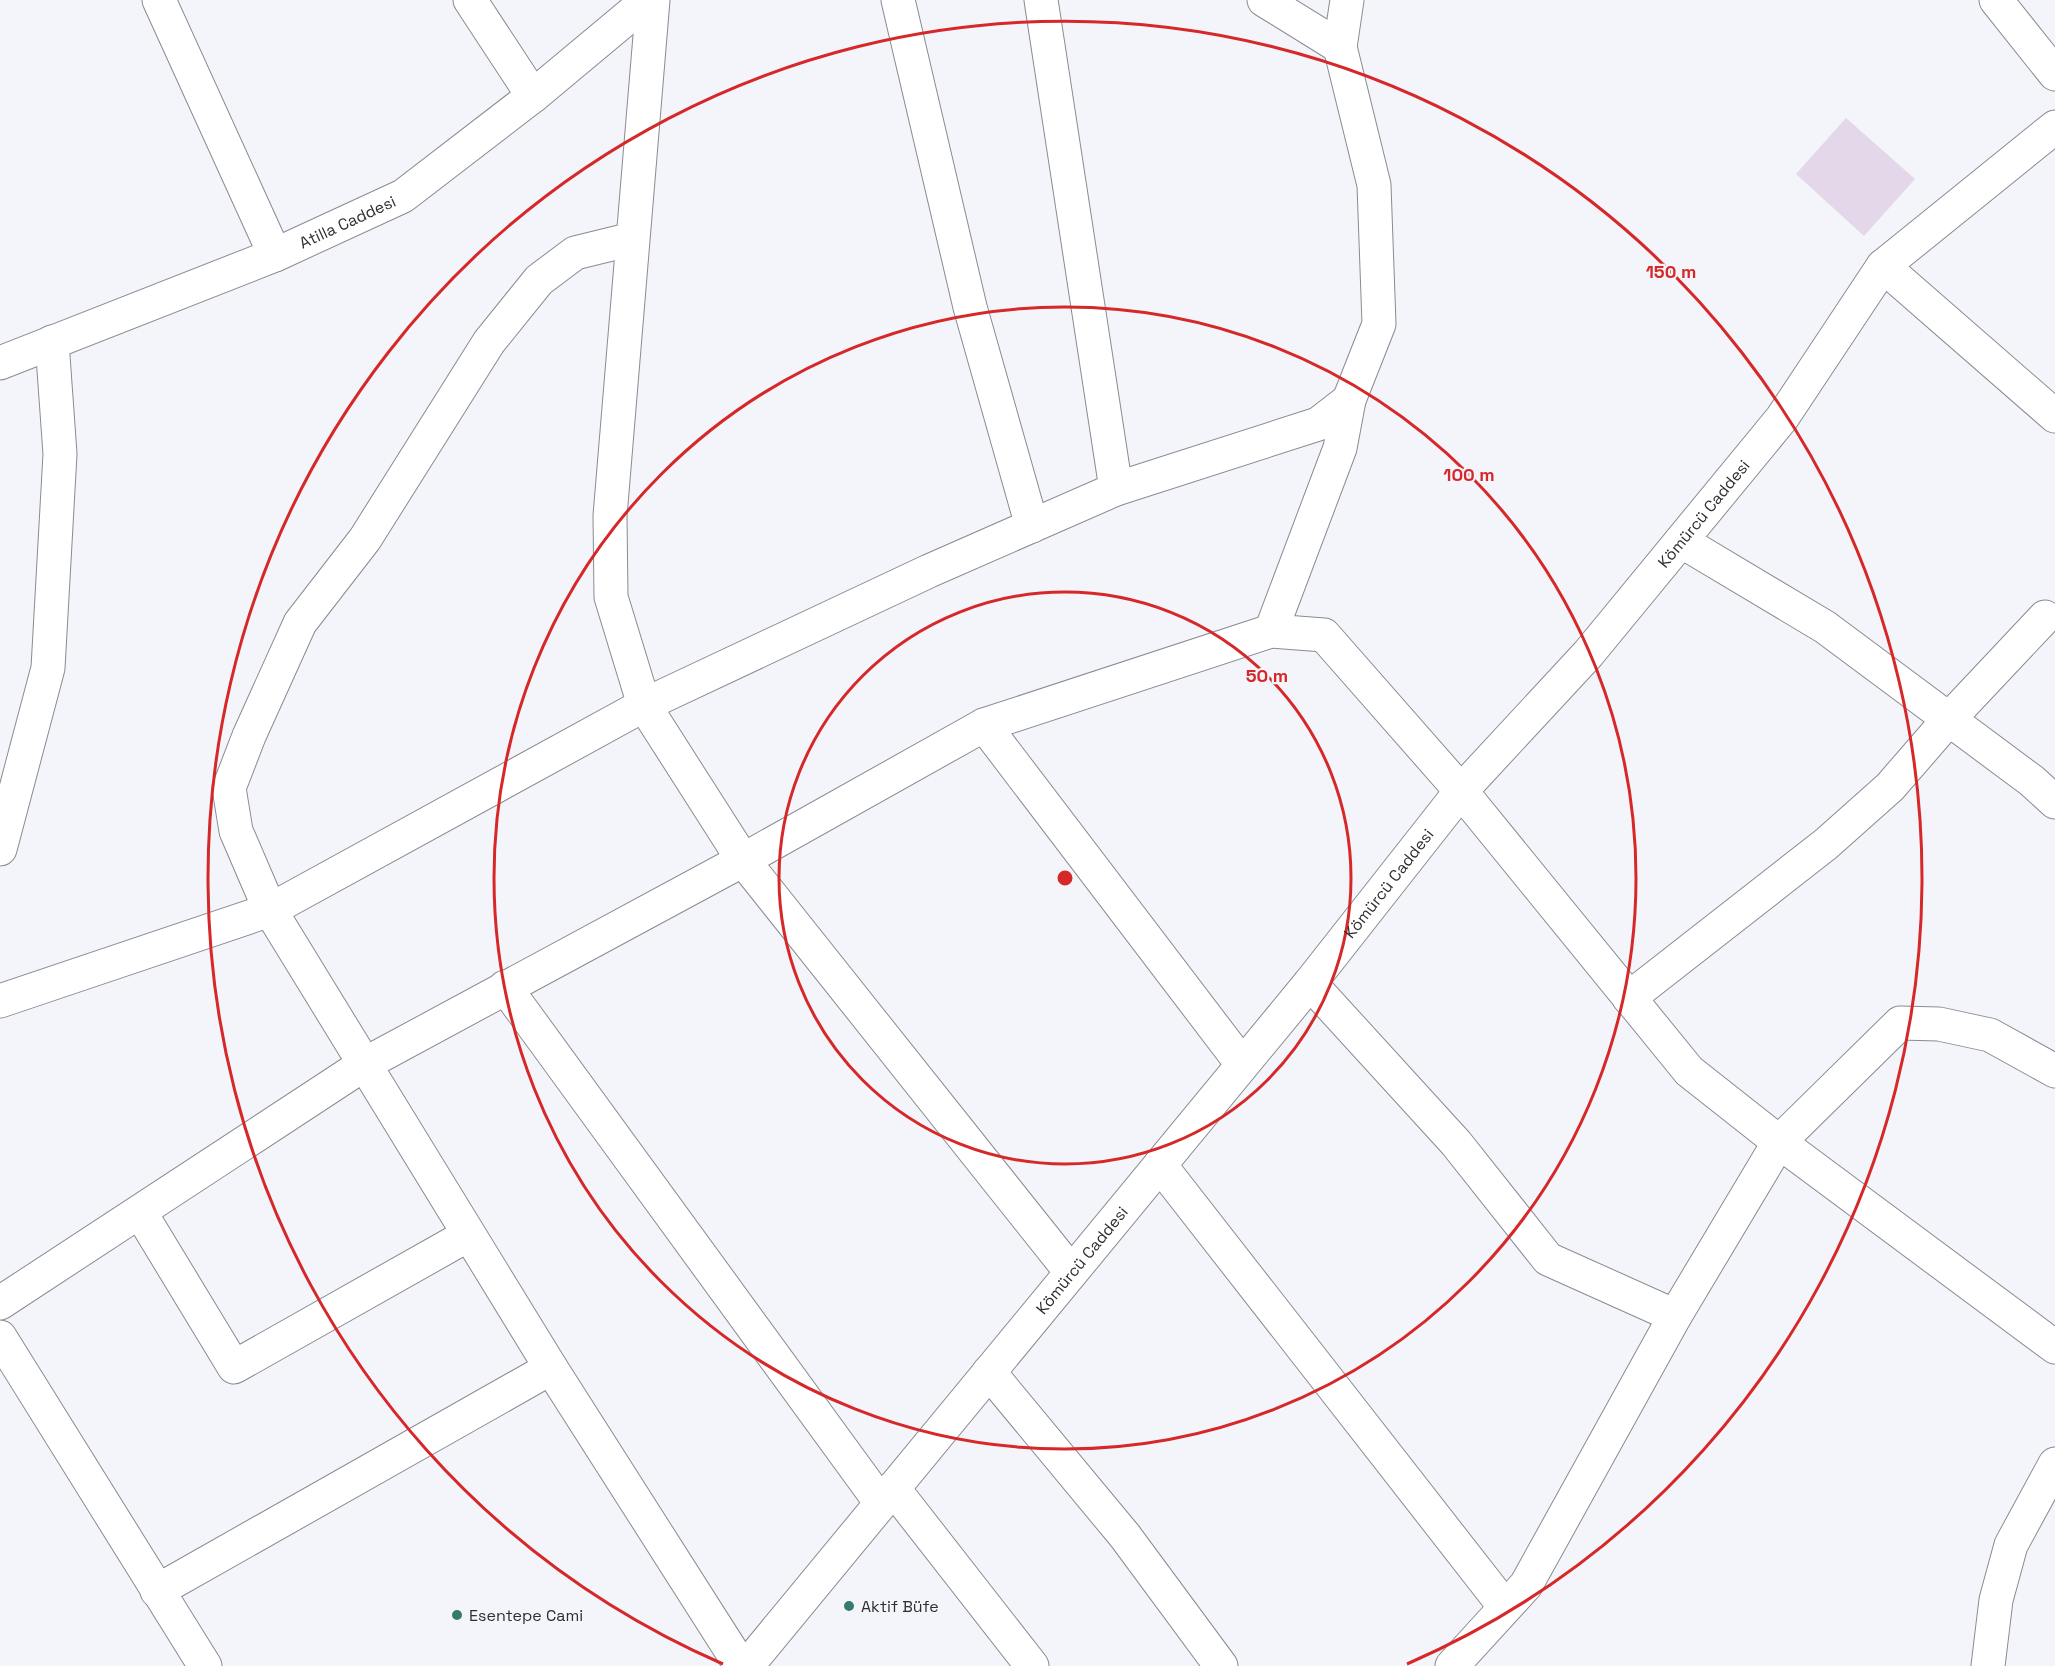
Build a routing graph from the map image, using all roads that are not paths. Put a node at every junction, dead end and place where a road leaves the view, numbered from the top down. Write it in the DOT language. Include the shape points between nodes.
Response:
graph roads {
  1 [pos="159,0"];
  2 [pos="470,0"];
  3 [pos="898,0"];
  4 [pos="1041,0"];
  5 [pos="1264,0"];
  6 [pos="1347,0"];
  7 [pos="1996,0"];
  8 [pos="643,2"];
  9 [pos="1340,47"];
  10 [pos="2055,74"];
  11 [pos="533,96"];
  12 [pos="2055,127"];
  13 [pos="632,239"];
  14 [pos="275,255"];
  15 [pos="1883,266"];
  16 [pos="52,342"];
  17 [pos="0,363"];
  18 [pos="1349,400"];
  19 [pos="2055,416"];
  20 [pos="1116,489"];
  21 [pos="1032,526"];
  22 [pos="1681,541"];
  23 [pos="2045,617"];
  24 [pos="1271,631"];
  25 [pos="644,705"];
  26 [pos="1949,719"];
  27 [pos="984,725"];
  28 [pos="1461,791"];
  29 [pos="2055,802"];
  30 [pos="0,849"];
  31 [pos="743,860"];
  32 [pos="270,910"];
  33 [pos="1310,983"];
  34 [pos="505,987"];
  35 [pos="1629,998"];
  36 [pos="0,1001"];
  37 [pos="1242,1064"];
  38 [pos="363,1065"];
  39 [pos="2055,1071"];
  40 [pos="1779,1142"];
  41 [pos="1160,1165"];
  42 [pos="140,1212"];
  43 [pos="468,1235"];
  44 [pos="1071,1272"];
  45 [pos="0,1303"];
  46 [pos="1675,1316"];
  47 [pos="0,1338"];
  48 [pos="2055,1347"];
  49 [pos="551,1368"];
  50 [pos="989,1372"];
  51 [pos="2055,1464"];
  52 [pos="887,1495"];
  53 [pos="157,1591"];
  54 [pos="1505,1607"];
  55 [pos="205,1666"];
  56 [pos="741,1666"];
  57 [pos="747,1666"];
  58 [pos="1032,1666"];
  59 [pos="1221,1666"];
  60 [pos="1452,1666"];
  61 [pos="1988,1666"];
  1 -- 14 [label="street"];
  2 -- 11 [label="street"];
  3 -- 21 [label="street" via="970,307"];
  4 -- 20 [label="street"];
  5 -- 9 [label="street"];
  6 -- 9 [label="street"];
  7 -- 10 [label="street"];
  8 -- 11 [label="street, Atilla Caddesi"];
  8 -- 13 [label="street"];
  9 -- 18 [label="street" via="1374,185 1379,324"];
  11 -- 14 [label="street, Atilla Caddesi" via="404,196"];
  12 -- 15 [label="street, Kömürcü Caddesi"];
  13 -- 25 [label="street" via="610,516 611,597"];
  13 -- 32 [label="street" via="575,253 539,280 489,342 365,539 300,623 229,788 236,831"];
  14 -- 16 [label="street, Atilla Caddesi"];
  15 -- 19 [label="street"];
  15 -- 22 [label="street, Kömürcü Caddesi" via="1782,418"];
  16 -- 17 [label="street, Atilla Caddesi"];
  16 -- 30 [label="street" via="60,454 48,668"];
  18 -- 20 [label="street" via="1318,424"];
  18 -- 24 [label="street" via="1340,448"];
  20 -- 21 [label="street"];
  21 -- 25 [label="street"];
  22 -- 26 [label="street" via="1825,627"];
  22 -- 28 [label="street, Kömürcü Caddesi" via="1588,654"];
  23 -- 26 [label="street"];
  24 -- 27 [label="street"];
  24 -- 28 [label="street" via="1324,635"];
  25 -- 31 [label="street"];
  25 -- 32 [label="street"];
  26 -- 29 [label="street"];
  26 -- 35 [label="street" via="1890,787 1826,844"];
  27 -- 31 [label="street"];
  27 -- 37 [label="street"];
  28 -- 33 [label="street, Kömürcü Caddesi"];
  28 -- 35 [label="street"];
  31 -- 34 [label="street"];
  31 -- 44 [label="street"];
  32 -- 36 [label="street"];
  32 -- 38 [label="street"];
  33 -- 37 [label="street, Kömürcü Caddesi"];
  33 -- 46 [label="street" via="1456,1143 1548,1259"];
  34 -- 38 [label="street"];
  34 -- 52 [label="street"];
  35 -- 40 [label="street" via="1689,1071"];
  37 -- 41 [label="street, Kömürcü Caddesi"];
  38 -- 42 [label="street"];
  38 -- 43 [label="street"];
  39 -- 40 [label="street" via="1990,1035 1939,1024 1900,1023"];
  40 -- 46 [label="street"];
  40 -- 48 [label="street"];
  41 -- 44 [label="street, Kömürcü Caddesi"];
  41 -- 54 [label="street"];
  42 -- 43 [label="street" via="234,1366"];
  42 -- 45 [label="street"];
  43 -- 49 [label="street"];
  44 -- 50 [label="street, Kömürcü Caddesi"];
  46 -- 54 [label="street" via="1526,1585"];
  47 -- 53 [label="street"];
  49 -- 53 [label="street"];
  49 -- 56 [label="street"];
  50 -- 52 [label="street, Kömürcü Caddesi"];
  50 -- 59 [label="street" via="1125,1536"];
  51 -- 61 [label="street" via="2011,1545 1996,1600"];
  52 -- 57 [label="street, Kömürcü Caddesi"];
  52 -- 58 [label="street"];
  53 -- 55 [label="street"];
  54 -- 60 [label="street"];
}
